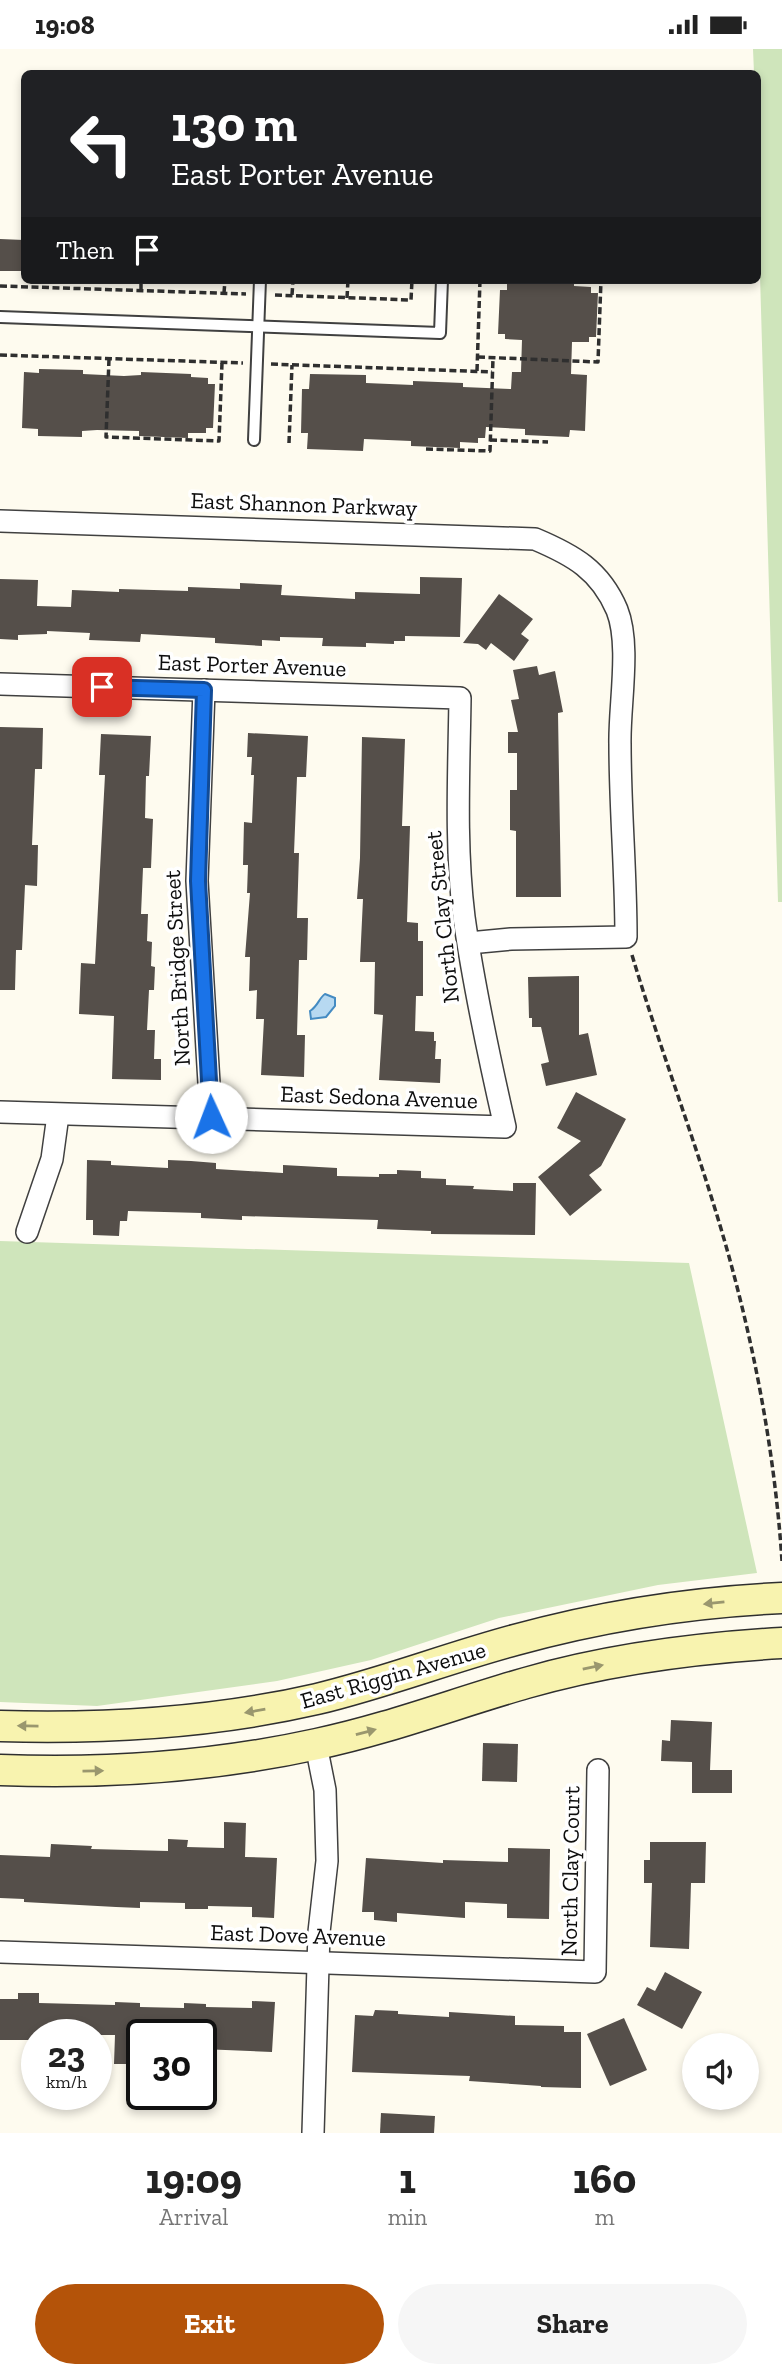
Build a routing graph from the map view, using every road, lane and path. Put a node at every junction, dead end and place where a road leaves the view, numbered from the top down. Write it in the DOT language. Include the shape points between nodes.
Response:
graph roads {
  1 [pos="141,284"];
  2 [pos="225,284"];
  3 [pos="260,284"];
  4 [pos="293,284"];
  5 [pos="348,284"];
  6 [pos="412,284"];
  7 [pos="442,284"];
  8 [pos="480,284"];
  9 [pos="601,284"];
  10 [pos="0,286"];
  11 [pos="141,291"];
  12 [pos="224,293"];
  13 [pos="260,295"];
  14 [pos="292,296"];
  15 [pos="347,298"];
  16 [pos="0,317"];
  17 [pos="259,327"];
  18 [pos="478,357"];
  19 [pos="493,358"];
  20 [pos="109,359"];
  21 [pos="222,363"];
  22 [pos="292,365"];
  23 [pos="477,371"];
  24 [pos="254,440"];
  25 [pos="491,440"];
  26 [pos="548,442"];
  27 [pos="289,443"];
  28 [pos="426,449"];
  29 [pos="0,521"];
  30 [pos="0,684"];
  31 [pos="204,690"];
  32 [pos="460,698"];
  33 [pos="626,937"];
  34 [pos="469,943"];
  35 [pos="0,1112"];
  36 [pos="58,1115"];
  37 [pos="211,1117"];
  38 [pos="505,1127"];
  39 [pos="27,1232"];
  40 [pos="782,1561"];
  41 [pos="782,1598"];
  42 [pos="782,1643"];
  43 [pos="0,1726"];
  44 [pos="316,1745"];
  45 [pos="0,1770"];
  46 [pos="598,1770"];
  47 [pos="0,1952"];
  48 [pos="318,1962"];
  49 [pos="595,1972"];
  50 [pos="313,2133"];
  1 -- 11 [label="path"];
  2 -- 12 [label="path"];
  3 -- 13 [label="lane"];
  4 -- 14 [label="path"];
  5 -- 15 [label="path"];
  6 -- 15 [label="path" via="411,300"];
  7 -- 17 [label="lane" via="440,333"];
  8 -- 18 [label="path"];
  9 -- 19 [label="path" via="598,362"];
  10 -- 11 [label="path"];
  11 -- 12 [label="path"];
  12 -- 13 [label="path"];
  13 -- 14 [label="path"];
  13 -- 17 [label="lane"];
  14 -- 15 [label="path"];
  16 -- 17 [label="lane"];
  17 -- 24 [label="lane"];
  18 -- 19 [label="path"];
  18 -- 23 [label="path"];
  19 -- 25 [label="path"];
  20 -- 21 [label="path" via="106,437 219,441"];
  22 -- 27 [label="path"];
  25 -- 26 [label="path"];
  25 -- 28 [label="path" via="490,451"];
  29 -- 33 [label="street, East Shannon Parkway" via="535,539 568,553 596,576 617,611 623,648 620,740"];
  30 -- 31 [label="street, East Porter Avenue"];
  31 -- 32 [label="street, East Porter Avenue"];
  31 -- 37 [label="street, North Bridge Street" via="198,893"];
  32 -- 34 [label="street, North Clay Street" via="458,809"];
  33 -- 34 [label="street"];
  33 -- 40 [label="path" via="728,1254 761,1395"];
  34 -- 38 [label="street, North Clay Street" via="477,1005"];
  35 -- 36 [label="street, East Sedona Avenue"];
  36 -- 37 [label="street, East Sedona Avenue"];
  36 -- 39 [label="street" via="52,1159"];
  37 -- 38 [label="street, East Sedona Avenue"];
  41 -- 43 [label="main road, East Riggin Avenue, one-way" via="700,1604 586,1623 360,1688 246,1713 131,1725"];
  44 -- 42 [label="main road, East Riggin Avenue, one-way" via="587,1668 679,1652"];
  45 -- 44 [label="main road, East Riggin Avenue, one-way" via="164,1767"];
  44 -- 48 [label="street" via="327,1828"];
  46 -- 49 [label="street, North Clay Court"];
  47 -- 48 [label="street, East Dove Avenue"];
  48 -- 49 [label="street, East Dove Avenue"];
  48 -- 50 [label="street"];
}
